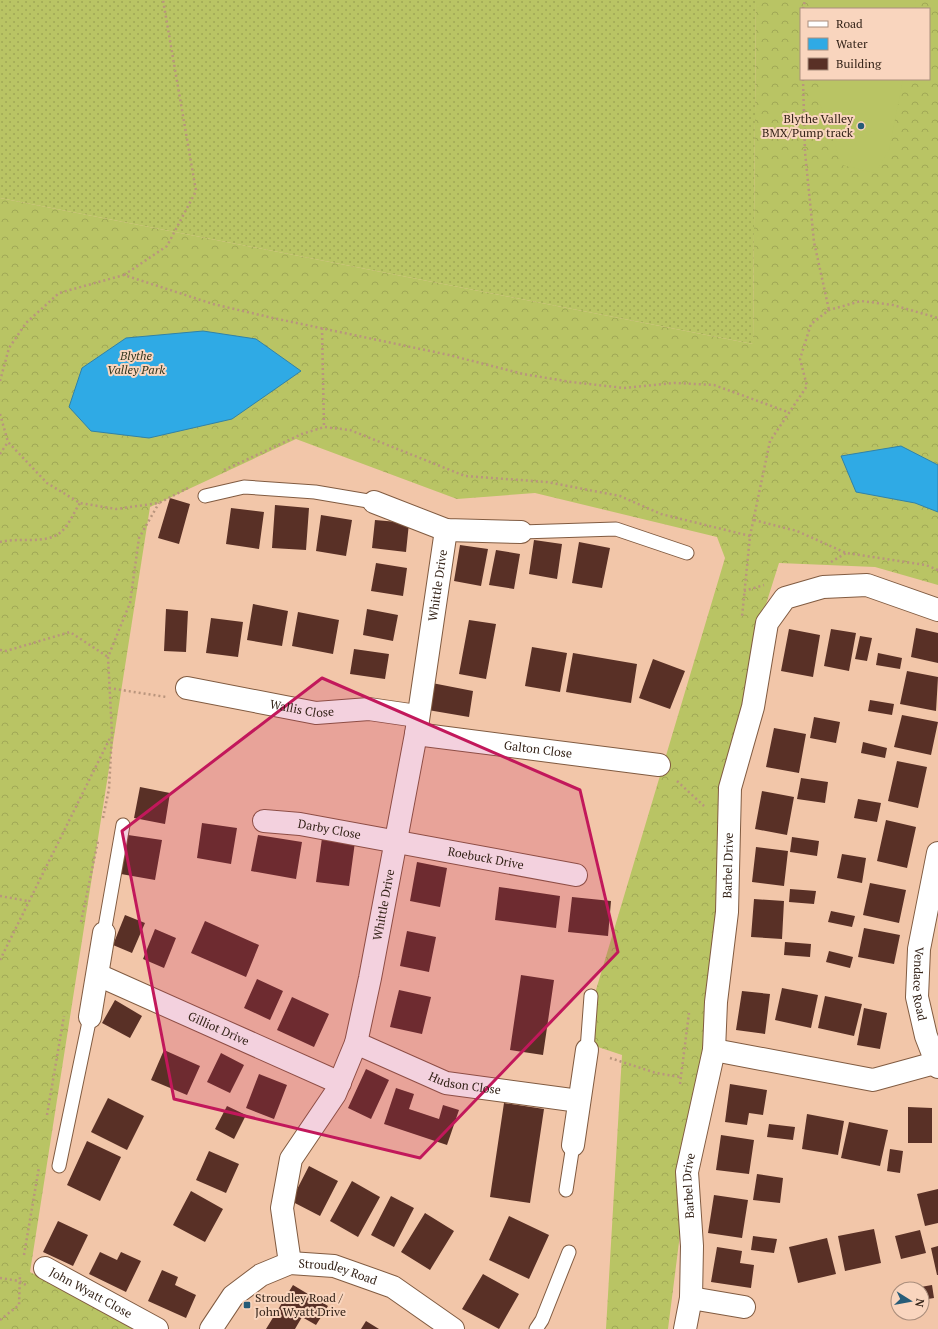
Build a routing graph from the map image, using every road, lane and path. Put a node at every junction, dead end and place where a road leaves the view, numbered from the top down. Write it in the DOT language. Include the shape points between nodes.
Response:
graph roads {
  1 [pos="163,0"];
  2 [pos="803,80"];
  3 [pos="124,275"];
  4 [pos="829,310"];
  5 [pos="938,318"];
  6 [pos="322,328"];
  7 [pos="0,381"];
  8 [pos="788,412"];
  9 [pos="0,414"];
  10 [pos="324,427"];
  11 [pos="8,442"];
  12 [pos="0,454"];
  13 [pos="205,496"];
  14 [pos="374,502"];
  15 [pos="80,503"];
  16 [pos="754,520"];
  17 [pos="446,530"];
  18 [pos="521,532"];
  19 [pos="750,536"];
  20 [pos="0,542"];
  21 [pos="687,553"];
  22 [pos="938,570"];
  23 [pos="938,610"];
  24 [pos="0,650"];
  25 [pos="108,658"];
  26 [pos="109,688"];
  27 [pos="187,688"];
  28 [pos="417,725"];
  29 [pos="112,734"];
  30 [pos="660,765"];
  31 [pos="708,809"];
  32 [pos="103,820"];
  33 [pos="264,820"];
  34 [pos="123,825"];
  35 [pos="99,835"];
  36 [pos="394,842"];
  37 [pos="937,861"];
  38 [pos="576,875"];
  39 [pos="0,896"];
  40 [pos="28,901"];
  41 [pos="80,926"];
  42 [pos="104,933"];
  43 [pos="0,960"];
  44 [pos="98,975"];
  45 [pos="591,996"];
  46 [pos="65,1011"];
  47 [pos="90,1017"];
  48 [pos="356,1043"];
  49 [pos="587,1050"];
  50 [pos="714,1050"];
  51 [pos="937,1065"];
  52 [pos="680,1077"];
  53 [pos="340,1083"];
  54 [pos="579,1101"];
  55 [pos="47,1119"];
  56 [pos="573,1145"];
  57 [pos="39,1165"];
  58 [pos="59,1166"];
  59 [pos="566,1190"];
  60 [pos="569,1252"];
  61 [pos="23,1258"];
  62 [pos="290,1263"];
  63 [pos="45,1268"];
  64 [pos="20,1273"];
  65 [pos="691,1298"];
  66 [pos="744,1307"];
  67 [pos="0,1320"];
  68 [pos="157,1329"];
  69 [pos="212,1329"];
  70 [pos="453,1329"];
  71 [pos="536,1329"];
  72 [pos="685,1329"];
  1 -- 3 [label="path" via="196,191 167,246"];
  2 -- 4 [label="path" via="805,152 814,242"];
  3 -- 6 [label="path" via="214,304"];
  3 -- 7 [label="path" via="59,293 26,323 9,348"];
  4 -- 5 [label="path" via="861,302 893,305"];
  4 -- 8 [label="path" via="811,324 800,359 807,386"];
  6 -- 8 [label="path" via="449,355 523,374 571,382 624,388 674,383 714,386"];
  6 -- 10 [label="path"];
  8 -- 16 [label="path" via="770,441"];
  9 -- 11 [label="path"];
  11 -- 12 [label="path"];
  11 -- 15 [label="path" via="47,483"];
  13 -- 14 [label="lane" via="244,487 315,492"];
  14 -- 17 [label="street"];
  15 -- 20 [label="path" via="61,532 53,537"];
  15 -- 25 [label="path" via="116,509 159,504 139,538 130,603"];
  16 -- 19 [label="path"];
  16 -- 22 [label="path" via="797,531 846,553 926,565"];
  17 -- 18 [label="street"];
  17 -- 28 [label="street, Whittle Drive"];
  18 -- 21 [label="lane" via="616,529"];
  23 -- 50 [label="street, Barbel Drive" via="867,585 823,587 785,598 767,623 753,707 730,788 727,912 716,1002"];
  24 -- 25 [label="path" via="6,651 70,632"];
  25 -- 26 [label="path"];
  26 -- 27 [label="path" via="179,699"];
  26 -- 29 [label="path"];
  27 -- 28 [label="street, Wallis Close" via="316,713 369,709"];
  28 -- 30 [label="street, Galton Close"];
  28 -- 36 [label="street, Whittle Drive"];
  29 -- 32 [label="path" via="109,789"];
  29 -- 40 [label="path"];
  30 -- 31 [label="path"];
  33 -- 36 [label="street, Darby Close" via="300,824"];
  34 -- 42 [label="lane"];
  35 -- 41 [label="path"];
  36 -- 38 [label="street, Roebuck Drive"];
  36 -- 48 [label="street, Whittle Drive"];
  37 -- 51 [label="street, Vendace Road" via="919,950 917,996 926,1036"];
  39 -- 40 [label="path"];
  40 -- 43 [label="path"];
  42 -- 44 [label="street"];
  44 -- 47 [label="street"];
  44 -- 53 [label="street, Gilliot Drive"];
  45 -- 49 [label="lane"];
  46 -- 55 [label="path"];
  47 -- 58 [label="lane"];
  48 -- 53 [label="street, Whittle Drive"];
  48 -- 54 [label="street, Hudson Close" via="446,1083"];
  49 -- 52 [label="path" via="656,1073"];
  49 -- 54 [label="street"];
  50 -- 51 [label="street" via="873,1080"];
  50 -- 65 [label="street, Barbel Drive" via="687,1172 692,1246"];
  53 -- 62 [label="street, Whittle Drive" via="291,1159 282,1208"];
  54 -- 56 [label="street"];
  56 -- 59 [label="lane"];
  57 -- 61 [label="path"];
  60 -- 71 [label="lane"];
  62 -- 69 [label="street, Stroudley Road" via="261,1275 234,1296"];
  62 -- 70 [label="street, Stroudley Road" via="334,1266 393,1287"];
  63 -- 68 [label="street, John Wyatt Close"];
  64 -- 67 [label="path" via="19,1305"];
  65 -- 66 [label="street"];
  65 -- 72 [label="street, Barbel Drive"];
}
